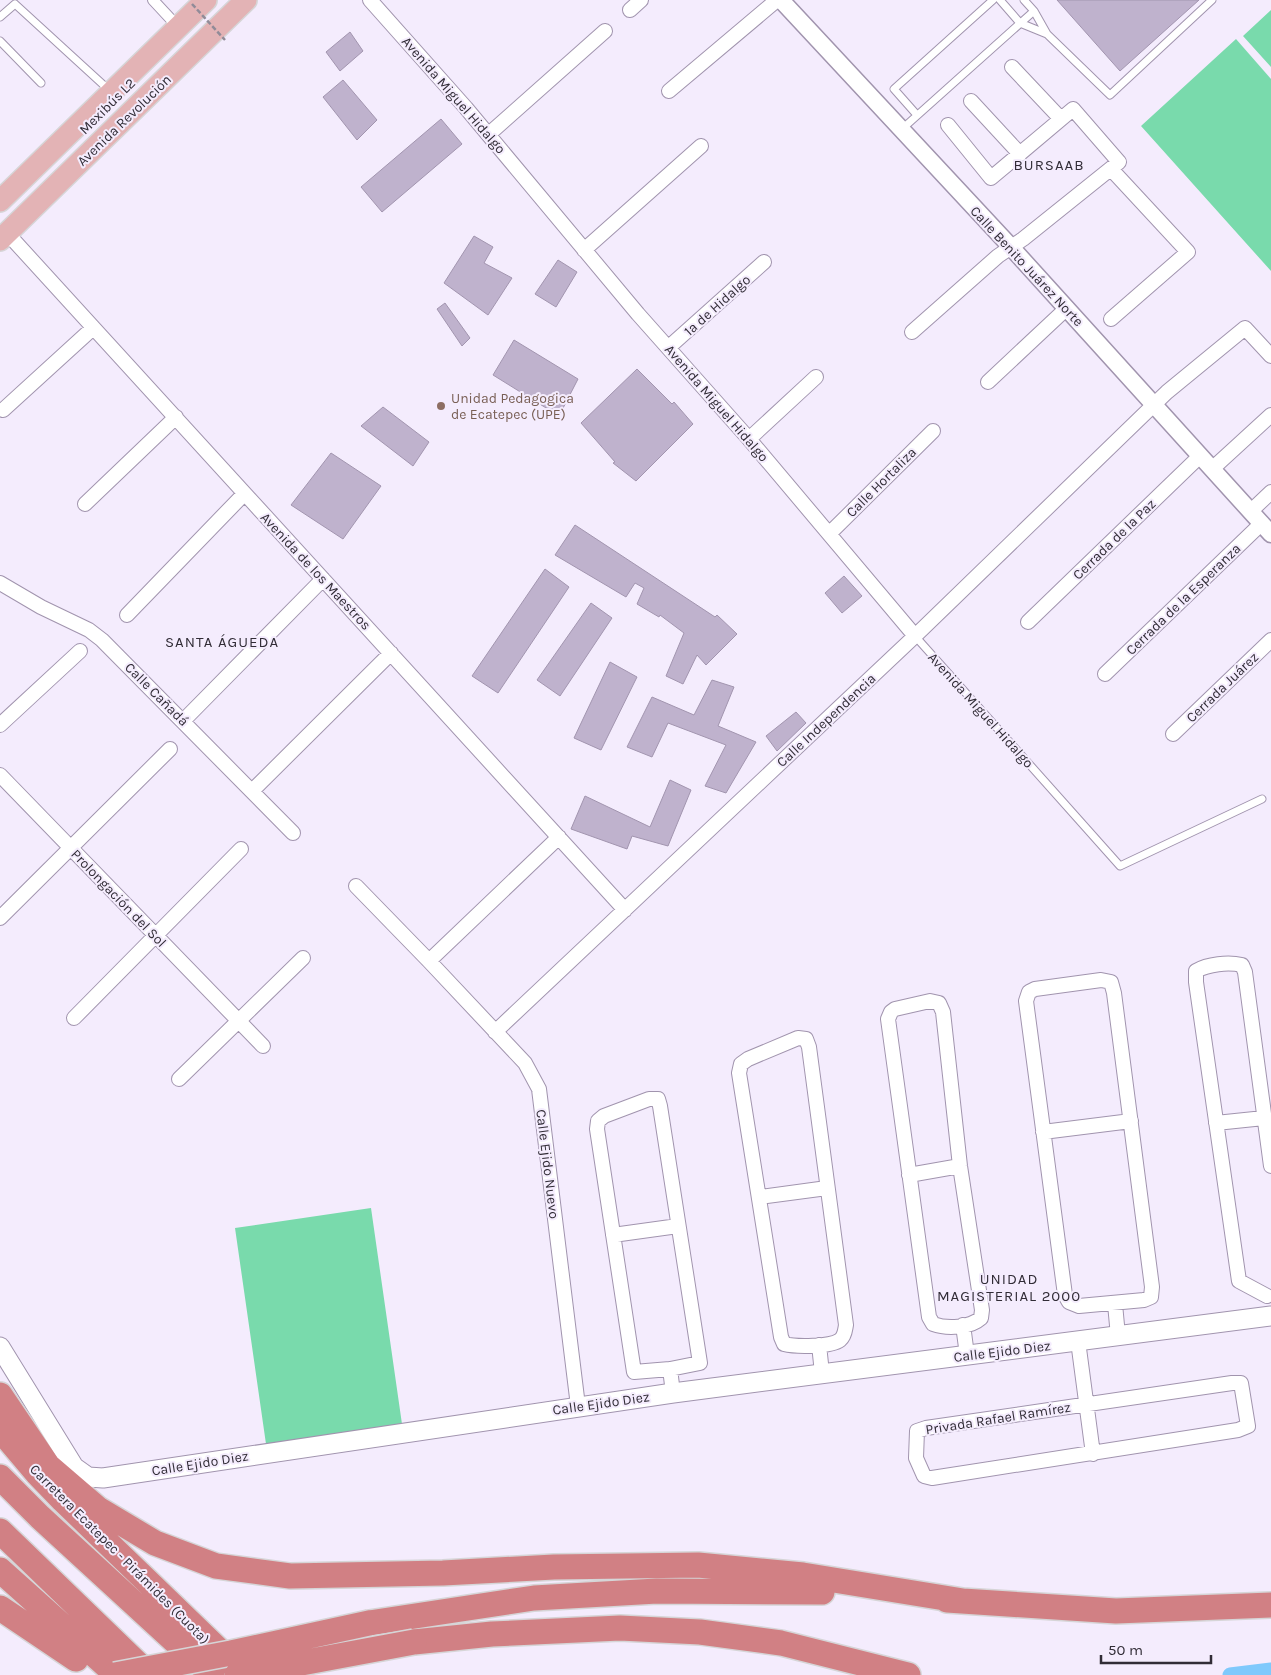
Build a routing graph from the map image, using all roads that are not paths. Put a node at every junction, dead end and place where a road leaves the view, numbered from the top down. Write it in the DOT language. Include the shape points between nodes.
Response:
graph roads {
  1 [pos="154,0"];
  2 [pos="214,0"];
  3 [pos="237,0"];
  4 [pos="246,0"];
  5 [pos="370,0"];
  6 [pos="641,0"];
  7 [pos="777,0"];
  8 [pos="781,0"];
  9 [pos="993,0"];
  10 [pos="1000,0"];
  11 [pos="1024,0"];
  12 [pos="1212,0"];
  13 [pos="199,2"];
  14 [pos="630,10"];
  15 [pos="1034,11"];
  16 [pos="0,17"];
  17 [pos="1020,23"];
  18 [pos="179,28"];
  19 [pos="605,31"];
  20 [pos="1047,34"];
  21 [pos="0,41"];
  22 [pos="1012,67"];
  23 [pos="41,83"];
  24 [pos="669,90"];
  25 [pos="112,93"];
  26 [pos="971,101"];
  27 [pos="917,115"];
  28 [pos="1061,119"];
  29 [pos="948,125"];
  30 [pos="901,130"];
  31 [pos="489,134"];
  32 [pos="701,146"];
  33 [pos="1020,154"];
  34 [pos="1111,169"];
  35 [pos="0,201"];
  36 [pos="0,211"];
  37 [pos="2,235"];
  38 [pos="1012,247"];
  39 [pos="584,250"];
  40 [pos="764,262"];
  41 [pos="1067,308"];
  42 [pos="1110,319"];
  43 [pos="93,328"];
  44 [pos="912,332"];
  45 [pos="669,348"];
  46 [pos="1271,356"];
  47 [pos="816,377"];
  48 [pos="988,382"];
  49 [pos="1154,405"];
  50 [pos="2,410"];
  51 [pos="1271,415"];
  52 [pos="176,417"];
  53 [pos="933,431"];
  54 [pos="749,439"];
  55 [pos="1200,456"];
  56 [pos="1212,469"];
  57 [pos="1271,492"];
  58 [pos="244,494"];
  59 [pos="85,504"];
  60 [pos="1261,523"];
  61 [pos="830,533"];
  62 [pos="322,579"];
  63 [pos="0,583"];
  64 [pos="127,615"];
  65 [pos="1028,622"];
  66 [pos="915,636"];
  67 [pos="1271,640"];
  68 [pos="80,651"];
  69 [pos="392,653"];
  70 [pos="1104,674"];
  71 [pos="183,721"];
  72 [pos="0,725"];
  73 [pos="1173,734"];
  74 [pos="170,749"];
  75 [pos="0,775"];
  76 [pos="252,791"];
  77 [pos="1262,799"];
  78 [pos="293,832"];
  79 [pos="559,837"];
  80 [pos="72,848"];
  81 [pos="241,849"];
  82 [pos="356,886"];
  83 [pos="625,910"];
  84 [pos="0,918"];
  85 [pos="155,936"];
  86 [pos="303,958"];
  87 [pos="430,961"];
  88 [pos="74,1018"];
  89 [pos="238,1022"];
  90 [pos="495,1032"];
  91 [pos="263,1046"];
  92 [pos="179,1079"];
  93 [pos="1264,1118"];
  94 [pos="1131,1121"];
  95 [pos="1216,1123"];
  96 [pos="1043,1132"];
  97 [pos="960,1166"];
  98 [pos="1271,1166"];
  99 [pos="909,1175"];
  100 [pos="827,1188"];
  101 [pos="760,1197"];
  102 [pos="678,1226"];
  103 [pos="612,1235"];
  104 [pos="1269,1293"];
  105 [pos="1116,1304"];
  106 [pos="1270,1316"];
  107 [pos="963,1325"];
  108 [pos="1118,1336"];
  109 [pos="1078,1341"];
  110 [pos="819,1345"];
  111 [pos="0,1347"];
  112 [pos="966,1355"];
  113 [pos="670,1368"];
  114 [pos="822,1373"];
  115 [pos="673,1393"];
  116 [pos="0,1395"];
  117 [pos="1086,1404"];
  118 [pos="578,1406"];
  119 [pos="0,1428"];
  120 [pos="1093,1454"];
  121 [pos="0,1477"];
  122 [pos="0,1498"];
  123 [pos="0,1531"];
  124 [pos="0,1570"];
  125 [pos="0,1587"];
  126 [pos="962,1601"];
  127 [pos="1271,1605"];
  128 [pos="0,1608"];
  129 [pos="84,1667"];
  130 [pos="245,1674"];
  131 [pos="905,1674"];
  132 [pos="116,1675"];
  133 [pos="149,1675"];
  134 [pos="185,1675"];
  135 [pos="212,1675"];
  1 -- 18 [label="street"];
  2 -- 36 [label="lane, Mexibús L2"];
  3 -- 37 [label="lane, Mexibús L2"];
  4 -- 37 [label="main road, Avenida Revolución"];
  5 -- 31 [label="street, Avenida Miguel Hidalgo"];
  6 -- 14 [label="street"];
  7 -- 24 [label="street"];
  8 -- 30 [label="street, Calle Benito Juárez Norte"];
  9 -- 27 [label="lane" via="894,89"];
  10 -- 17 [label="lane"];
  11 -- 15 [label="lane"];
  12 -- 20 [label="lane" via="1110,95"];
  13 -- 18 [label="main road, Avenida Revolución"];
  15 -- 17 [label="lane"];
  15 -- 20 [label="lane"];
  16 -- 25 [label="lane" via="15,4"];
  17 -- 20 [label="lane"];
  17 -- 27 [label="lane"];
  18 -- 25 [label="main road, Avenida Revolución"];
  19 -- 31 [label="street"];
  21 -- 23 [label="lane"];
  22 -- 28 [label="street"];
  25 -- 35 [label="main road, Avenida Revolución"];
  26 -- 33 [label="street"];
  27 -- 30 [label="lane"];
  28 -- 33 [label="street"];
  28 -- 34 [label="street" via="1073,109 1119,162"];
  29 -- 33 [label="street" via="991,178"];
  30 -- 38 [label="street, Calle Benito Juárez Norte"];
  31 -- 39 [label="street, Avenida Miguel Hidalgo"];
  32 -- 39 [label="street"];
  34 -- 38 [label="street"];
  34 -- 42 [label="street" via="1188,252"];
  37 -- 43 [label="street, Avenida de los Maestros"];
  38 -- 41 [label="street, Calle Benito Juárez Norte"];
  38 -- 44 [label="street"];
  39 -- 45 [label="street, Avenida Miguel Hidalgo"];
  40 -- 45 [label="street, 1a de Hidalgo"];
  41 -- 48 [label="street"];
  41 -- 49 [label="street, Calle Benito Juárez Norte"];
  43 -- 50 [label="street"];
  43 -- 52 [label="street, Avenida de los Maestros"];
  45 -- 54 [label="street, Avenida Miguel Hidalgo"];
  46 -- 49 [label="street, Calle Independencia" via="1245,328"];
  47 -- 54 [label="street"];
  49 -- 55 [label="street, Calle Benito Juárez Norte"];
  49 -- 66 [label="street, Calle Independencia"];
  51 -- 56 [label="street"];
  52 -- 58 [label="street, Avenida de los Maestros"];
  52 -- 59 [label="street"];
  53 -- 61 [label="street, Calle Hortaliza"];
  54 -- 61 [label="street, Avenida Miguel Hidalgo"];
  55 -- 56 [label="street, Calle Benito Juárez Norte"];
  55 -- 65 [label="street, Cerrada de la Paz"];
  56 -- 60 [label="street, Calle Benito Juárez Norte"];
  57 -- 60 [label="street, Cerrada de la Esperanza"];
  58 -- 62 [label="street, Avenida de los Maestros"];
  58 -- 64 [label="street"];
  60 -- 70 [label="street, Cerrada de la Esperanza"];
  61 -- 66 [label="street, Avenida Miguel Hidalgo"];
  62 -- 69 [label="street, Avenida de los Maestros"];
  62 -- 71 [label="street"];
  63 -- 71 [label="street, Calle Cañadá" via="89,630"];
  66 -- 77 [label="lane, Avenida Miguel Hidalgo" via="1120,866"];
  66 -- 83 [label="street, Calle Independencia"];
  67 -- 73 [label="street, Cerrada Juárez"];
  68 -- 72 [label="street"];
  69 -- 76 [label="street"];
  69 -- 79 [label="street, Avenida de los Maestros"];
  71 -- 76 [label="street, Calle Cañadá"];
  74 -- 80 [label="street"];
  75 -- 80 [label="street, Prolongación del Sol"];
  76 -- 78 [label="street, Calle Cañadá"];
  79 -- 83 [label="street, Avenida de los Maestros"];
  79 -- 87 [label="street"];
  80 -- 84 [label="street"];
  80 -- 85 [label="street, Prolongación del Sol"];
  81 -- 85 [label="street"];
  82 -- 87 [label="street, Calle Ejido Nuevo"];
  83 -- 90 [label="street, Calle Independencia"];
  85 -- 88 [label="street"];
  85 -- 89 [label="street, Prolongación del Sol"];
  86 -- 89 [label="street"];
  87 -- 90 [label="street, Calle Ejido Nuevo"];
  89 -- 91 [label="street, Prolongación del Sol"];
  89 -- 92 [label="street"];
  90 -- 118 [label="street, Calle Ejido Nuevo" via="525,1063 539,1089"];
  93 -- 95 [label="street"];
  93 -- 95 [label="street" via="1245,972 1242,965 1234,964 1203,967 1196,971 1196,982"];
  93 -- 98 [label="street"];
  94 -- 96 [label="street"];
  94 -- 96 [label="street" via="1114,993 1110,982 1100,980 1029,992 1026,1001"];
  94 -- 105 [label="street" via="1152,1286 1151,1297"];
  95 -- 104 [label="street" via="1239,1281"];
  96 -- 105 [label="street" via="1065,1295 1069,1302 1078,1306"];
  97 -- 99 [label="street"];
  97 -- 99 [label="street" via="943,1012 938,1003 930,1001 895,1009 888,1019"];
  97 -- 107 [label="street" via="982,1310 976,1323"];
  99 -- 107 [label="street" via="930,1317 933,1324 942,1327"];
  100 -- 101 [label="street"];
  100 -- 101 [label="street" via="809,1047 806,1039 798,1038 741,1064 739,1073"];
  100 -- 110 [label="street" via="846,1325 839,1341"];
  101 -- 110 [label="street" via="781,1337 784,1344 794,1347"];
  102 -- 103 [label="street"];
  102 -- 103 [label="street" via="660,1106 658,1099 649,1099 604,1116 598,1122"];
  102 -- 113 [label="street" via="700,1363"];
  103 -- 113 [label="street" via="634,1372"];
  104 -- 106 [label="street"];
  105 -- 108 [label="street"];
  106 -- 108 [label="main road, Calle Ejido Diez"];
  107 -- 112 [label="street"];
  108 -- 109 [label="main road, Calle Ejido Diez"];
  109 -- 112 [label="main road, Calle Ejido Diez"];
  109 -- 117 [label="street, Privada Rafael Ramírez"];
  110 -- 114 [label="street"];
  111 -- 118 [label="main road, Calle Ejido Diez" via="74,1467 88,1477 103,1478"];
  112 -- 114 [label="main road, Calle Ejido Diez"];
  113 -- 115 [label="street"];
  114 -- 115 [label="main road, Calle Ejido Diez"];
  115 -- 118 [label="main road, Calle Ejido Diez"];
  116 -- 126 [label="highway" via="48,1466 98,1509 155,1542 216,1566 290,1576 698,1565 803,1575"];
  117 -- 120 [label="street, Privada Rafael Ramírez"];
  117 -- 120 [label="street, Privada Rafael Ramírez" via="1232,1383 1241,1383 1245,1403 1248,1426 1238,1430"];
  117 -- 120 [label="street, Privada Rafael Ramírez" via="926,1428 917,1431 916,1458 924,1476 932,1478"];
  119 -- 130 [label="highway, Carretera Ecatepec - Pirámides (Cuota)" via="63,1500"];
  121 -- 135 [label="highway"];
  122 -- 134 [label="highway"];
  123 -- 133 [label="highway"];
  124 -- 132 [label="highway"];
  125 -- 129 [label="highway"];
  126 -- 127 [label="highway" via="1116,1611"];
  126 -- 132 [label="highway, bridge" via="804,1591 657,1591 534,1598 369,1623"];
  128 -- 129 [label="highway"];
  130 -- 131 [label="highway, bridge" via="414,1642 492,1634 620,1628 700,1632 781,1643"];
}
